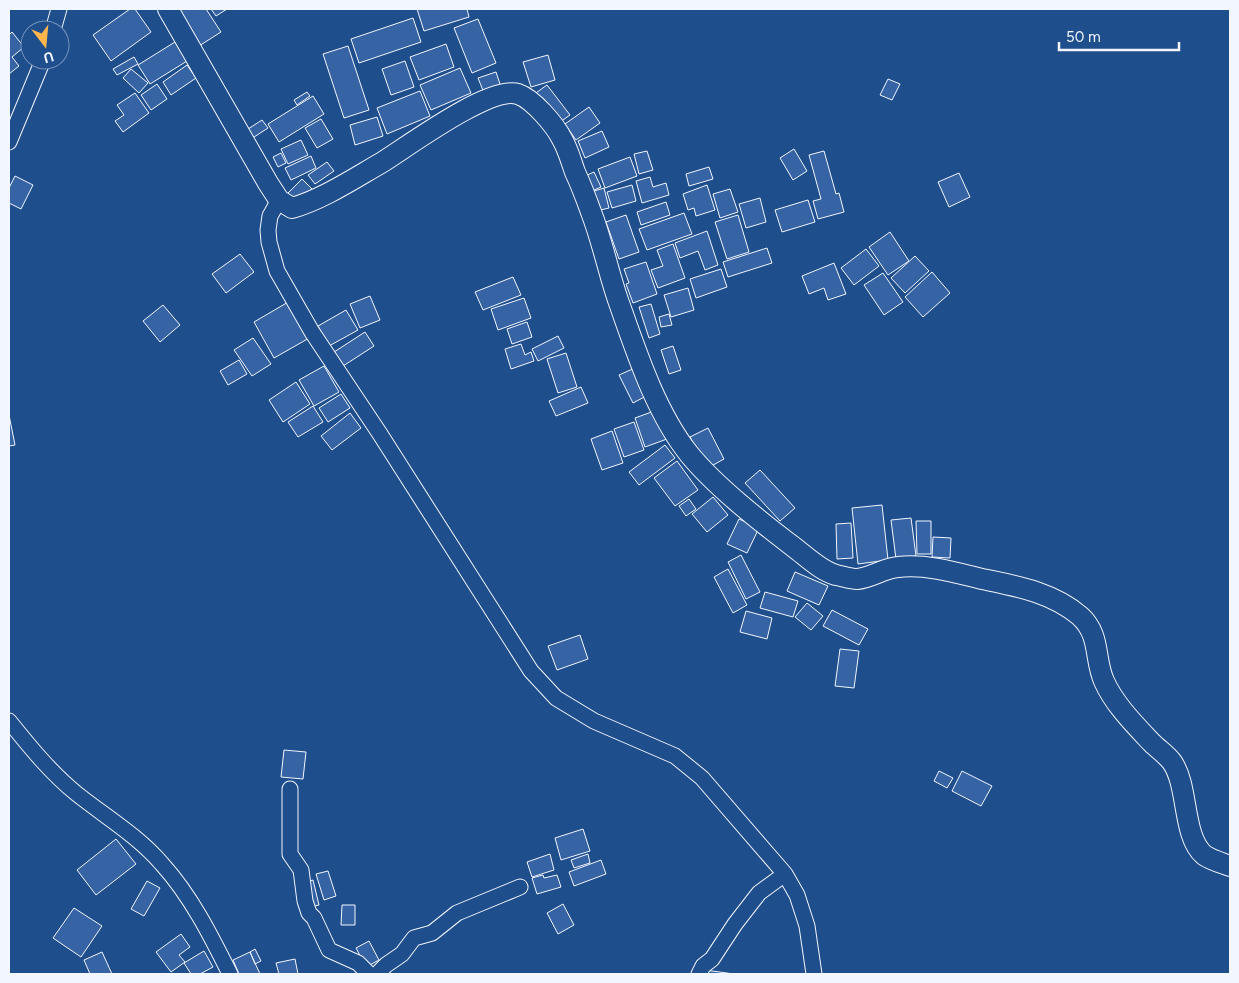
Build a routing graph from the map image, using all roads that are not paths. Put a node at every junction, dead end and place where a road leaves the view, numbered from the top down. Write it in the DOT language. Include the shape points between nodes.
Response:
graph roads {
  1 [pos="168,9"];
  2 [pos="39,70"];
  3 [pos="9,142"];
  4 [pos="279,200"];
  5 [pos="9,721"];
  6 [pos="290,789"];
  7 [pos="1230,866"];
  8 [pos="785,874"];
  9 [pos="520,887"];
  10 [pos="230,974"];
  11 [pos="369,974"];
  12 [pos="377,974"];
  13 [pos="699,974"];
  14 [pos="814,974"];
  1 -- 4 [label="street"];
  2 -- 3 [label="street"];
  4 -- 7 [label="street" via="292,208 306,204 488,98 516,93 529,101 562,139 592,213 618,298 649,382 665,418 692,458 769,528 831,574 856,579 894,567 943,568 1032,590 1082,618 1093,635 1100,670 1110,693 1177,770 1190,825 1201,852"];
  4 -- 8 [label="street" via="270,216 268,230 277,271 312,332 531,671 556,698 594,721 675,756 702,778"];
  5 -- 10 [label="street" via="54,774 118,824 162,864 208,928"];
  6 -- 11 [label="street" via="290,854 300,870 309,914 330,950 358,963"];
  8 -- 13 [label="street" via="759,893"];
  8 -- 14 [label="street" via="807,926"];
  9 -- 12 [label="street" via="457,913 432,932 414,938 402,954"];
}
